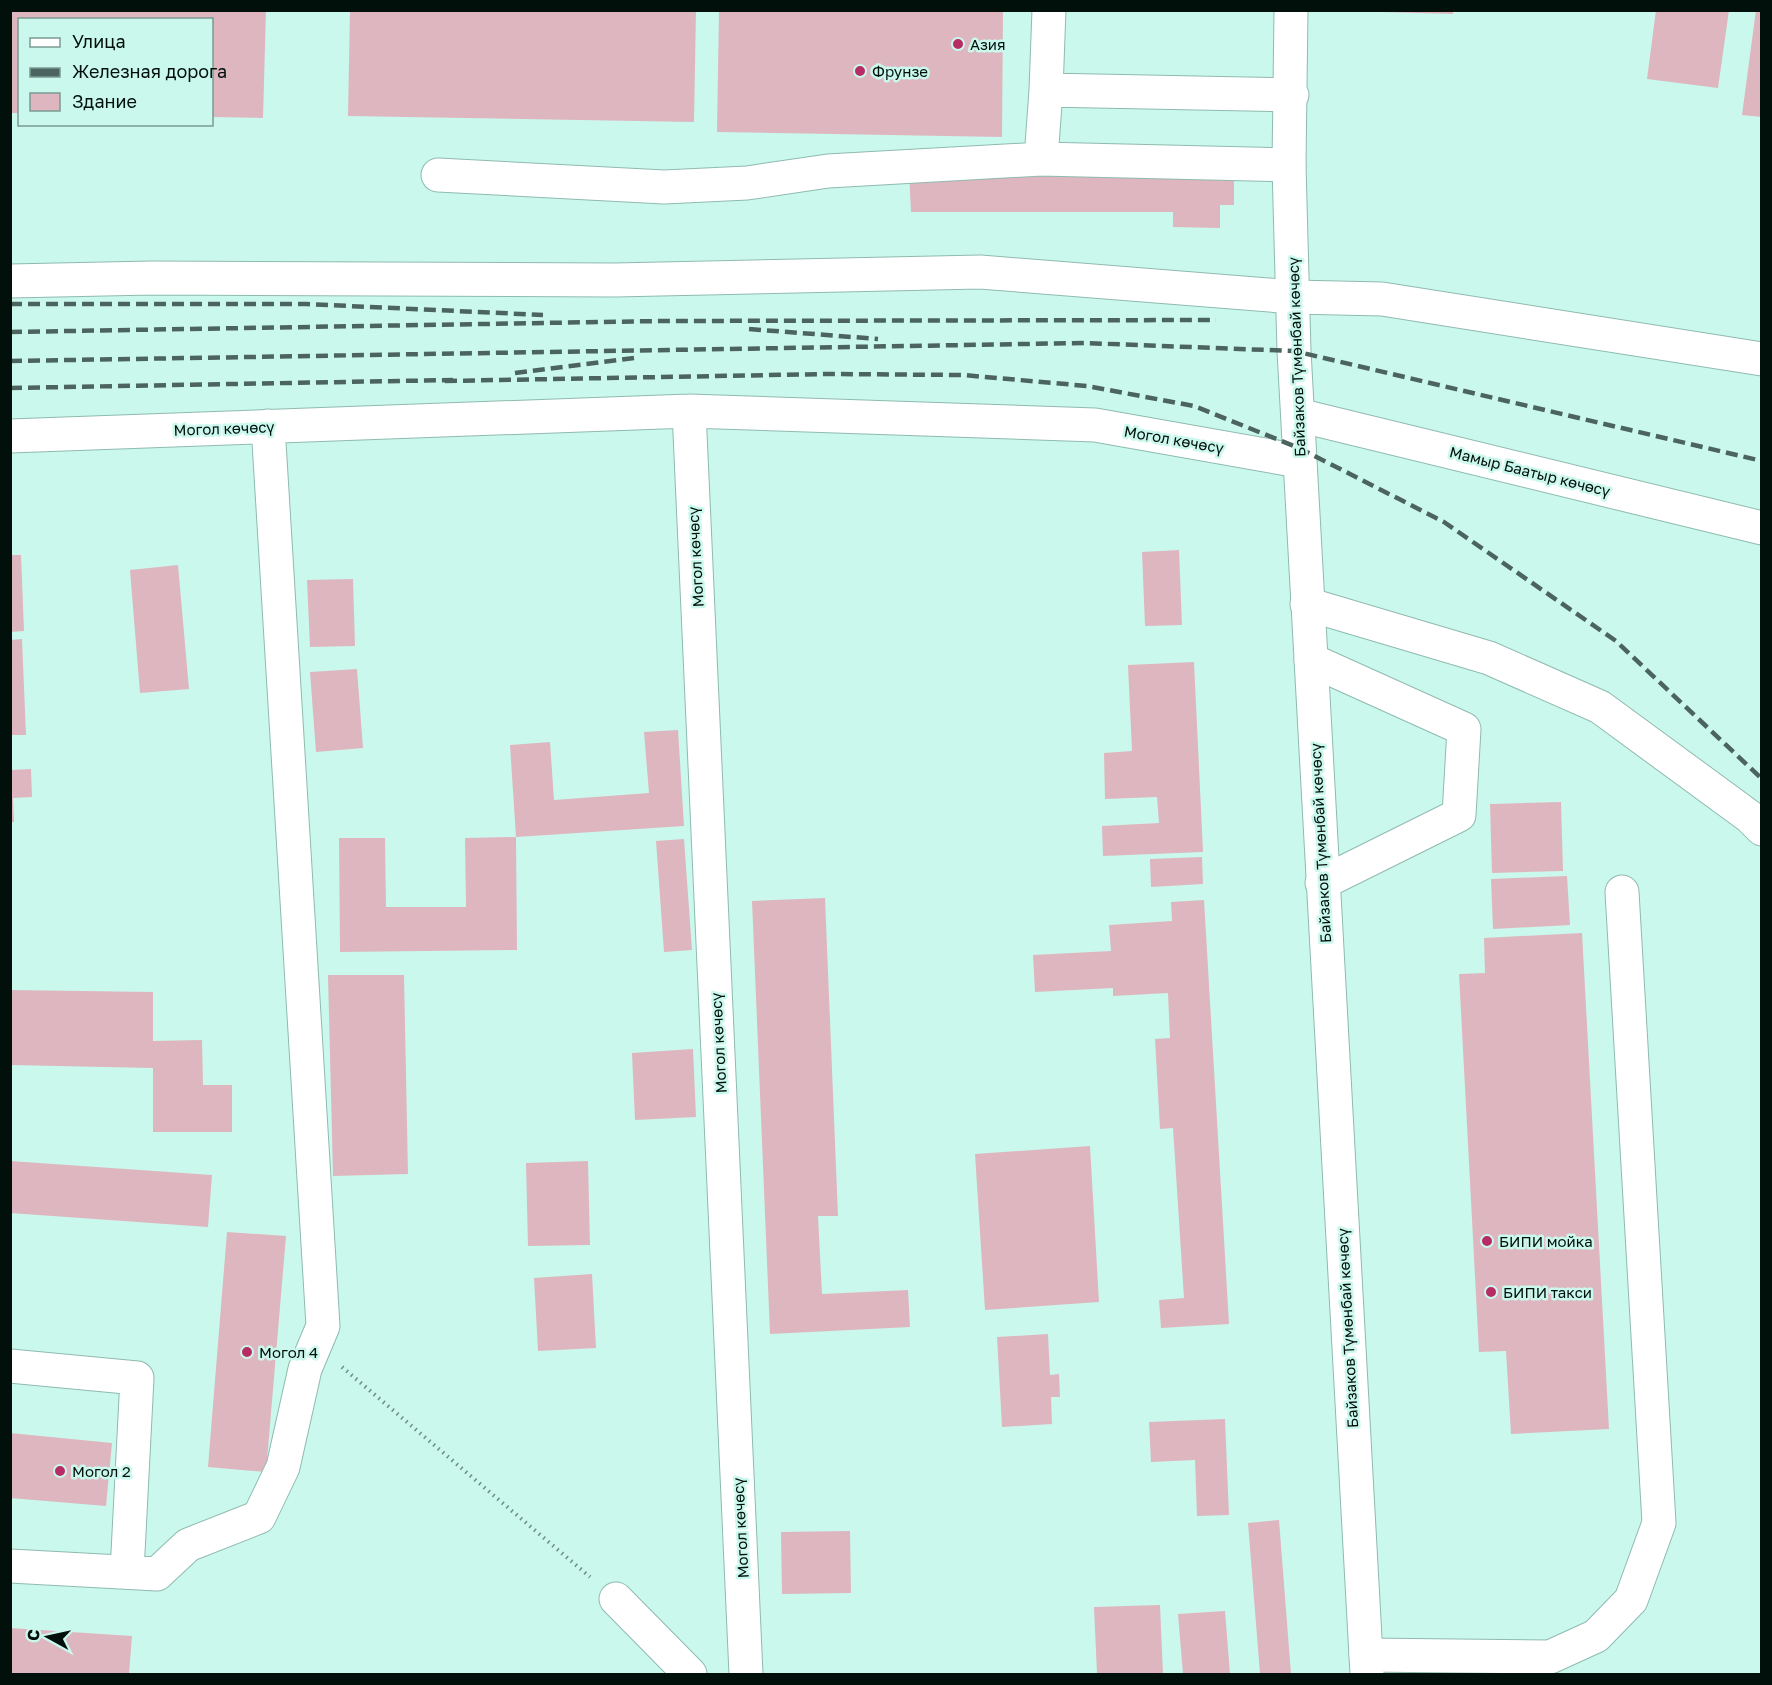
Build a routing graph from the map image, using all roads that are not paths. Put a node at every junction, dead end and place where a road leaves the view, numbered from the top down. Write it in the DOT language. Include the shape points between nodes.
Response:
graph roads {
  1 [pos="1048,10"];
  2 [pos="1291,10"];
  3 [pos="1046,90"];
  4 [pos="1292,95"];
  5 [pos="1041,159"];
  6 [pos="1289,165"];
  7 [pos="438,175"];
  8 [pos="10,281"];
  9 [pos="1294,297"];
  10 [pos="1761,359"];
  11 [pos="689,411"];
  12 [pos="1298,415"];
  13 [pos="268,426"];
  14 [pos="10,436"];
  15 [pos="1299,461"];
  16 [pos="1761,528"];
  17 [pos="1307,604"];
  18 [pos="1311,660"];
  19 [pos="1761,829"];
  20 [pos="1322,883"];
  21 [pos="1622,892"];
  22 [pos="10,1366"];
  23 [pos="10,1566"];
  24 [pos="127,1572"];
  25 [pos="616,1599"];
  26 [pos="1366,1665"];
  27 [pos="690,1674"];
  28 [pos="746,1674"];
  1 -- 3 [label="street"];
  2 -- 4 [label="street, Байзаков Түмөнбай көчөсү"];
  3 -- 4 [label="street"];
  3 -- 5 [label="street"];
  4 -- 6 [label="street, Байзаков Түмөнбай көчөсү"];
  5 -- 6 [label="street"];
  5 -- 7 [label="street" via="828,171 747,183 664,188"];
  6 -- 9 [label="street, Байзаков Түмөнбай көчөсү"];
  8 -- 9 [label="street" via="615,280 980,272"];
  9 -- 10 [label="street" via="1382,299"];
  9 -- 12 [label="street, Байзаков Түмөнбай көчөсү"];
  11 -- 13 [label="street, Могол көчөсү"];
  11 -- 15 [label="street, Могол көчөсү" via="1095,425"];
  11 -- 28 [label="street, Могол көчөсү"];
  12 -- 15 [label="street, Байзаков Түмөнбай көчөсү"];
  12 -- 16 [label="street, Мамыр Баатыр көчөсү"];
  13 -- 14 [label="street, Могол көчөсү"];
  13 -- 24 [label="street" via="323,1326 306,1369 283,1467 259,1517 188,1545 157,1574"];
  15 -- 17 [label="street, Байзаков Түмөнбай көчөсү"];
  17 -- 18 [label="street, Байзаков Түмөнбай көчөсү"];
  17 -- 19 [label="street" via="1489,658 1600,707"];
  18 -- 20 [label="street, Байзаков Түмөнбай көчөсү"];
  18 -- 20 [label="street" via="1464,729 1459,815"];
  20 -- 26 [label="street, Байзаков Түмөнбай көчөсү"];
  21 -- 26 [label="street" via="1659,1523 1630,1600 1596,1636 1550,1657"];
  22 -- 24 [label="street" via="137,1378"];
  23 -- 24 [label="street"];
  25 -- 27 [label="street"];
}
